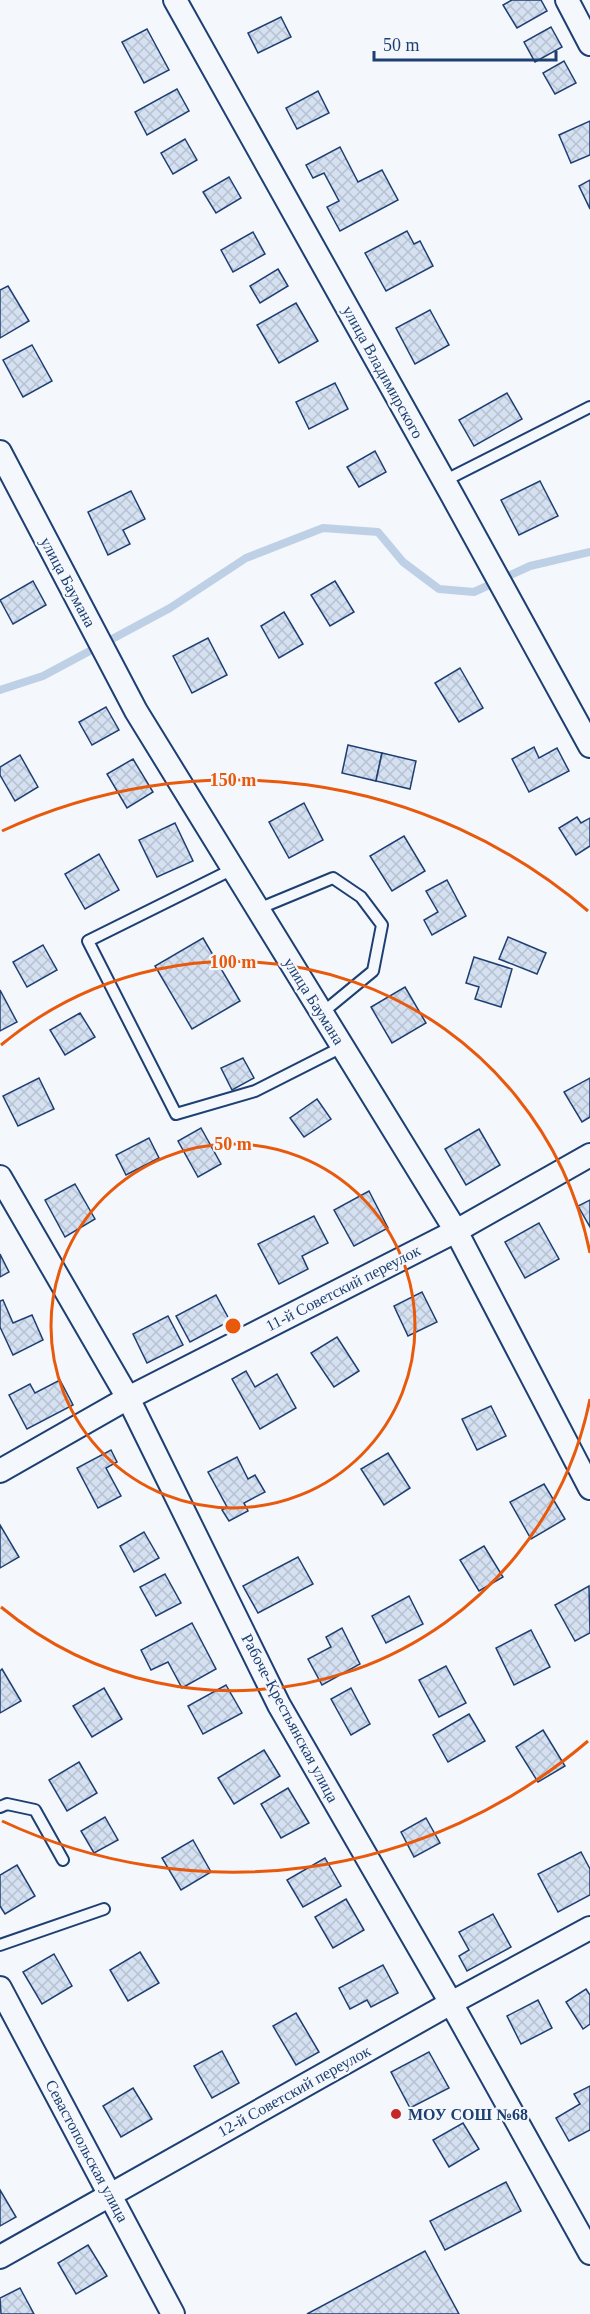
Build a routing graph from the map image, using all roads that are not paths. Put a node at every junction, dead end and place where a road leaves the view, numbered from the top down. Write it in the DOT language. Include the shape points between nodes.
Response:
graph roads {
  1 [pos="175,0"];
  2 [pos="567,0"];
  3 [pos="590,44"];
  4 [pos="590,407"];
  5 [pos="0,452"];
  6 [pos="444,481"];
  7 [pos="590,746"];
  8 [pos="233,869"];
  9 [pos="258,909"];
  10 [pos="322,1013"];
  11 [pos="342,1047"];
  12 [pos="590,1155"];
  13 [pos="0,1177"];
  14 [pos="456,1231"];
  15 [pos="128,1398"];
  16 [pos="0,1471"];
  17 [pos="590,1488"];
  18 [pos="0,1807"];
  19 [pos="63,1860"];
  20 [pos="105,1909"];
  21 [pos="590,1928"];
  22 [pos="0,1945"];
  23 [pos="0,1988"];
  24 [pos="451,2003"];
  25 [pos="109,2194"];
  26 [pos="590,2253"];
  27 [pos="0,2257"];
  28 [pos="173,2314"];
  1 -- 6 [label="street, улица Владимирского"];
  2 -- 3 [label="street"];
  4 -- 6 [label="lane"];
  5 -- 8 [label="street, улица Баумана" via="136,711"];
  6 -- 7 [label="street, улица Владимирского"];
  8 -- 9 [label="street, улица Баумана"];
  8 -- 11 [label="lane" via="88,941 176,1114 255,1091"];
  9 -- 10 [label="street, улица Баумана"];
  9 -- 10 [label="lane" via="333,878 361,897 382,925 373,971"];
  10 -- 11 [label="street, улица Баумана"];
  11 -- 14 [label="street, улица Баумана"];
  12 -- 14 [label="street, 11-й Советский переулок"];
  13 -- 15 [label="street, Рабоче-Крестьянская улица"];
  14 -- 15 [label="street, 11-й Советский переулок"];
  14 -- 17 [label="street, улица Баумана"];
  15 -- 16 [label="street, 11-й Советский переулок"];
  15 -- 24 [label="street, Рабоче-Крестьянская улица" via="279,1705"];
  18 -- 19 [label="lane" via="7,1804 35,1810"];
  20 -- 22 [label="lane"];
  21 -- 24 [label="street, 12-й Советский переулок"];
  23 -- 25 [label="street, Севастопольская улица"];
  24 -- 25 [label="street, 12-й Советский переулок"];
  24 -- 26 [label="street, Рабоче-Крестьянская улица"];
  25 -- 27 [label="street, 12-й Советский переулок"];
  25 -- 28 [label="street, Севастопольская улица"];
}
